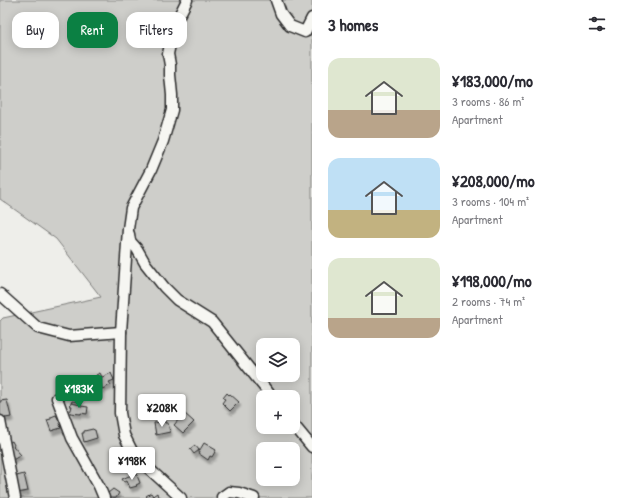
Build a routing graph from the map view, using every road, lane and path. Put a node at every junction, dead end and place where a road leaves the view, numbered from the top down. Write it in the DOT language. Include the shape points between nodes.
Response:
graph roads {
  1 [pos="187,0"];
  2 [pos="276,0"];
  3 [pos="312,18"];
  4 [pos="128,229"];
  5 [pos="0,294"];
  6 [pos="121,332"];
  7 [pos="266,390"];
  8 [pos="57,398"];
  9 [pos="0,421"];
  10 [pos="300,432"];
  11 [pos="312,446"];
  12 [pos="15,498"];
  13 [pos="104,498"];
  14 [pos="181,498"];
  15 [pos="223,498"];
  16 [pos="254,498"];
  1 -- 4 [label="street" via="174,26 168,54 172,110 151,170 131,208"];
  2 -- 3 [label="street" via="281,14 290,26 305,32"];
  4 -- 6 [label="street"];
  4 -- 7 [label="street" via="130,241 164,286 177,300 212,322"];
  5 -- 6 [label="street" via="38,328 69,336"];
  6 -- 14 [label="street" via="120,413 124,435 134,455"];
  8 -- 13 [label="street" via="72,438"];
  9 -- 12 [label="street"];
  10 -- 11 [label="street"];
  15 -- 16 [label="street" via="229,492"];
}
